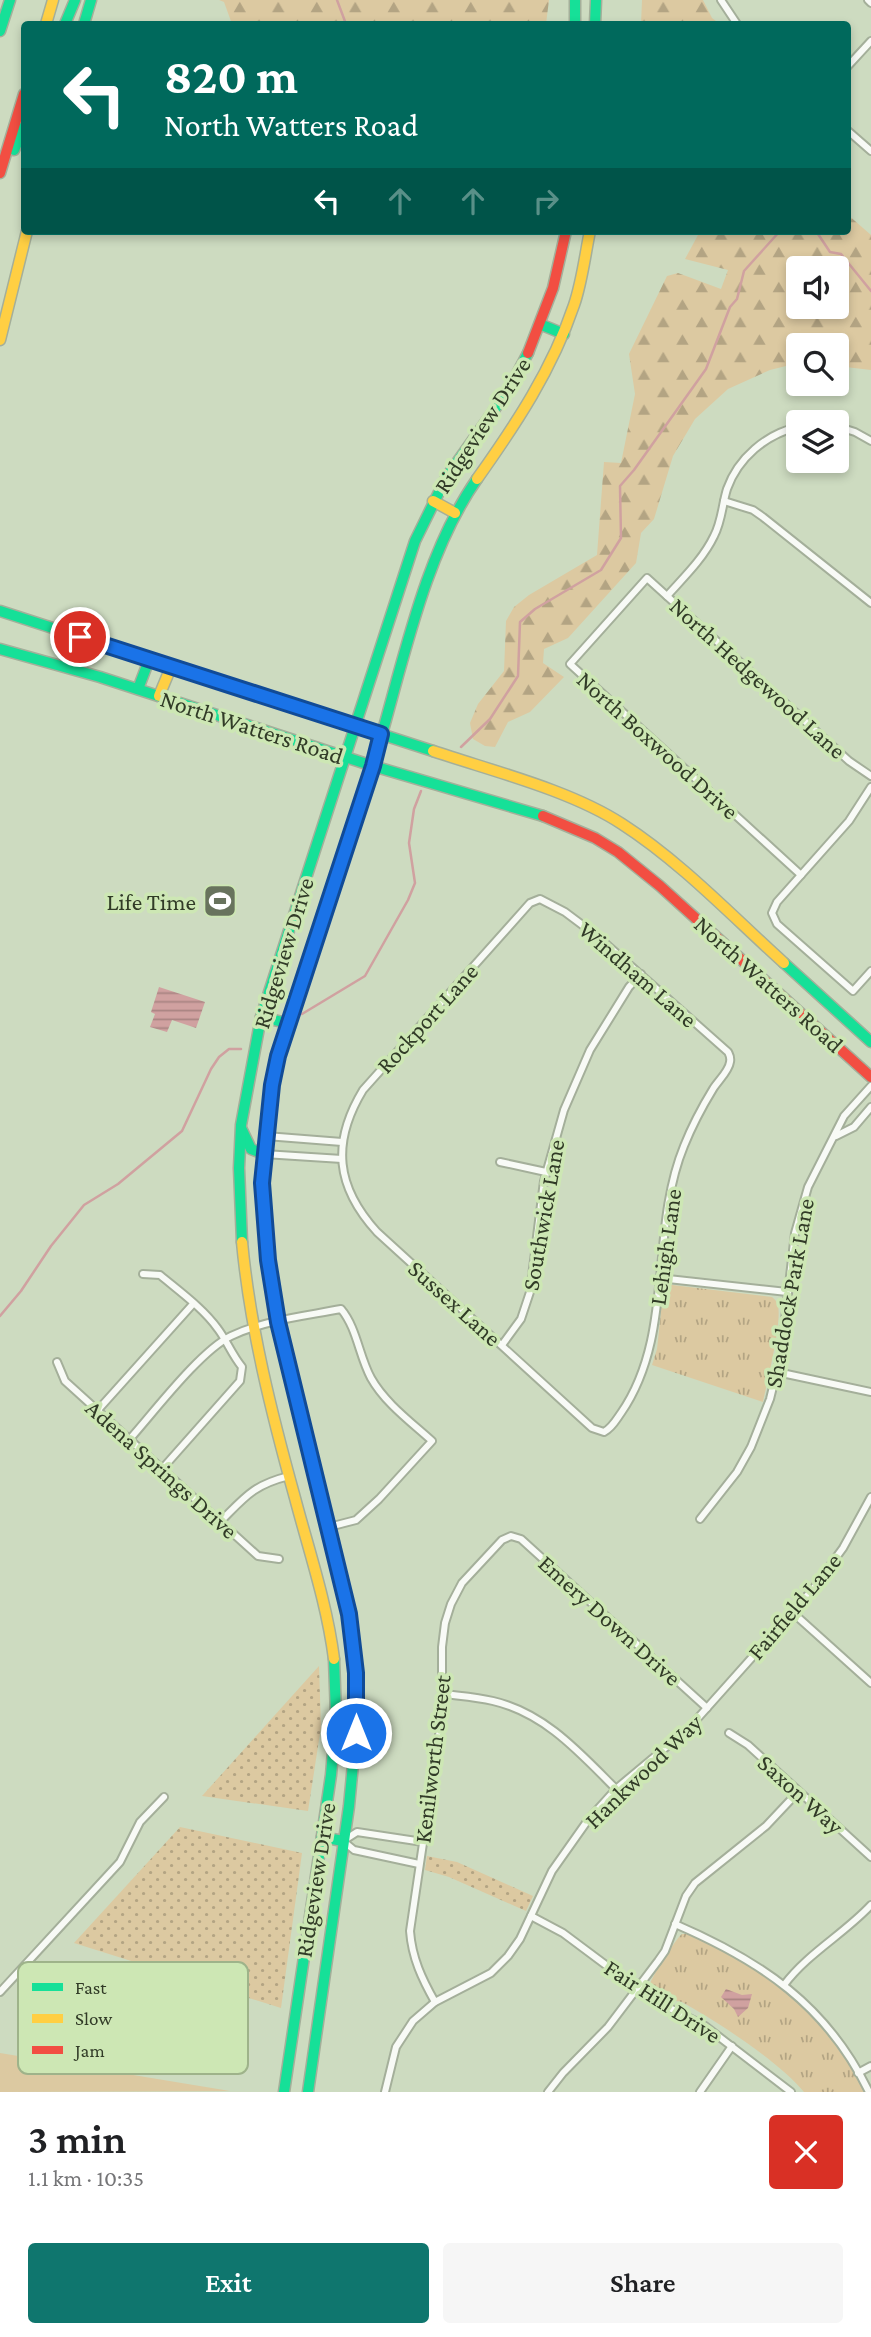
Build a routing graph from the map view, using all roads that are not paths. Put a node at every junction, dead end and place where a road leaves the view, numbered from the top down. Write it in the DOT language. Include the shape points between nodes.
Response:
graph roads {
  1 [pos="10,0"];
  2 [pos="54,0"];
  3 [pos="75,0"];
  4 [pos="91,0"];
  5 [pos="575,0"];
  6 [pos="596,0"];
  7 [pos="721,0"];
  8 [pos="47,21"];
  9 [pos="66,21"];
  10 [pos="84,21"];
  11 [pos="575,21"];
  12 [pos="595,21"];
  13 [pos="735,21"];
  14 [pos="0,31"];
  15 [pos="871,41"];
  16 [pos="851,63"];
  17 [pos="21,104"];
  18 [pos="21,134"];
  19 [pos="851,134"];
  20 [pos="871,151"];
  21 [pos="0,173"];
  22 [pos="0,183"];
  23 [pos="26,235"];
  24 [pos="565,235"];
  25 [pos="589,235"];
  26 [pos="542,324"];
  27 [pos="564,334"];
  28 [pos="0,340"];
  29 [pos="849,430"];
  30 [pos="786,431"];
  31 [pos="871,441"];
  32 [pos="724,500"];
  33 [pos="433,501"];
  34 [pos="455,513"];
  35 [pos="647,578"];
  36 [pos="667,596"];
  37 [pos="871,603"];
  38 [pos="0,611"];
  39 [pos="0,649"];
  40 [pos="149,660"];
  41 [pos="171,667"];
  42 [pos="138,689"];
  43 [pos="159,696"];
  44 [pos="354,724"];
  45 [pos="381,734"];
  46 [pos="345,757"];
  47 [pos="373,766"];
  48 [pos="871,776"];
  49 [pos="871,787"];
  50 [pos="802,875"];
  51 [pos="536,900"];
  52 [pos="871,971"];
  53 [pos="641,974"];
  54 [pos="261,1017"];
  55 [pos="287,1023"];
  56 [pos="871,1042"];
  57 [pos="731,1059"];
  58 [pos="871,1077"];
  59 [pos="871,1086"];
  60 [pos="871,1107"];
  61 [pos="241,1127"];
  62 [pos="266,1136"];
  63 [pos="835,1138"];
  64 [pos="342,1142"];
  65 [pos="341,1150"];
  66 [pos="264,1154"];
  67 [pos="342,1159"];
  68 [pos="500,1162"];
  69 [pos="546,1172"];
  70 [pos="143,1274"];
  71 [pos="659,1278"];
  72 [pos="787,1292"];
  73 [pos="193,1304"];
  74 [pos="278,1322"];
  75 [pos="256,1327"];
  76 [pos="224,1340"];
  77 [pos="502,1345"];
  78 [pos="57,1362"];
  79 [pos="777,1372"];
  80 [pos="871,1392"];
  81 [pos="97,1411"];
  82 [pos="602,1432"];
  83 [pos="129,1440"];
  84 [pos="162,1469"];
  85 [pos="289,1476"];
  86 [pos="871,1497"];
  87 [pos="863,1513"];
  88 [pos="871,1518"];
  89 [pos="700,1520"];
  90 [pos="220,1522"];
  91 [pos="328,1527"];
  92 [pos="511,1536"];
  93 [pos="279,1559"];
  94 [pos="792,1612"];
  95 [pos="871,1683"];
  96 [pos="444,1694"];
  97 [pos="707,1708"];
  98 [pos="729,1732"];
  99 [pos="617,1789"];
  100 [pos="798,1791"];
  101 [pos="164,1797"];
  102 [pos="322,1837"];
  103 [pos="343,1841"];
  104 [pos="423,1842"];
  105 [pos="871,1857"];
  106 [pos="419,1864"];
  107 [pos="871,1905"];
  108 [pos="531,1916"];
  109 [pos="675,1924"];
  110 [pos="28,1962"];
  111 [pos="18,1972"];
  112 [pos="784,1984"];
  113 [pos="636,1988"];
  114 [pos="0,1992"];
  115 [pos="435,2002"];
  116 [pos="732,2046"];
  117 [pos="871,2066"];
  118 [pos="858,2073"];
  119 [pos="284,2092"];
  120 [pos="308,2092"];
  121 [pos="385,2092"];
  122 [pos="548,2092"];
  123 [pos="699,2092"];
  124 [pos="791,2092"];
  125 [pos="869,2092"];
  1 -- 14 [label="main road"];
  2 -- 8 [label="main road"];
  3 -- 9 [label="main road"];
  4 -- 10 [label="main road"];
  5 -- 11 [label="main road"];
  6 -- 12 [label="main road"];
  7 -- 13 [label="street"];
  15 -- 16 [label="street"];
  17 -- 21 [label="main road"];
  18 -- 22 [label="main road"];
  19 -- 20 [label="street"];
  23 -- 28 [label="main road"];
  24 -- 26 [label="main road, Ridgeview Drive"];
  25 -- 27 [label="main road, Ridgeview Drive" via="579,292"];
  26 -- 27 [label="main road"];
  26 -- 33 [label="main road, Ridgeview Drive" via="509,389"];
  27 -- 34 [label="main road, Ridgeview Drive" via="531,399"];
  29 -- 31 [label="street"];
  30 -- 32 [label="street" via="754,449 735,472"];
  32 -- 36 [label="street" via="708,548"];
  32 -- 37 [label="street" via="763,517"];
  33 -- 34 [label="main road"];
  33 -- 44 [label="main road, Ridgeview Drive" via="415,541"];
  34 -- 45 [label="main road, Ridgeview Drive" via="430,572"];
  35 -- 36 [label="street, North Hedgewood Lane"];
  35 -- 50 [label="street, North Boxwood Drive" via="570,664"];
  36 -- 48 [label="street, North Hedgewood Lane"];
  38 -- 40 [label="main road, North Watters Road"];
  39 -- 42 [label="main road, North Watters Road"];
  40 -- 41 [label="main road, North Watters Road"];
  40 -- 42 [label="main road"];
  41 -- 43 [label="main road"];
  41 -- 44 [label="main road, North Watters Road"];
  42 -- 43 [label="main road, North Watters Road"];
  43 -- 46 [label="main road, North Watters Road"];
  44 -- 45 [label="main road, North Watters Road"];
  44 -- 46 [label="main road, Ridgeview Drive"];
  45 -- 47 [label="main road, Ridgeview Drive"];
  45 -- 56 [label="main road, North Watters Road" via="556,793 622,824 669,859"];
  46 -- 47 [label="main road, North Watters Road"];
  46 -- 54 [label="main road, Ridgeview Drive"];
  47 -- 55 [label="main road, Ridgeview Drive"];
  47 -- 58 [label="main road, North Watters Road" via="530,811 618,852"];
  49 -- 50 [label="street" via="858,810"];
  50 -- 52 [label="street" via="774,906 774,920 853,991"];
  51 -- 53 [label="street, Windham Lane" via="545,900 578,921"];
  51 -- 64 [label="street, Rockport Lane" via="363,1090"];
  53 -- 57 [label="street, Windham Lane"];
  53 -- 69 [label="street, Southwick Lane" via="606,1022 580,1071"];
  54 -- 55 [label="main road"];
  54 -- 61 [label="main road, Ridgeview Drive"];
  55 -- 62 [label="main road, Ridgeview Drive"];
  57 -- 71 [label="street, Lehigh Lane" via="682,1150 668,1204"];
  59 -- 63 [label="street, Shaddock Park Lane" via="844,1116"];
  60 -- 63 [label="street, Shaddock Park Lane"];
  61 -- 66 [label="main road" via="248,1145"];
  61 -- 75 [label="main road, Ridgeview Drive" via="240,1221"];
  62 -- 64 [label="street"];
  62 -- 66 [label="main road, Ridgeview Drive"];
  63 -- 72 [label="street, Shaddock Park Lane" via="803,1199"];
  64 -- 65 [label="street, Rockport Lane"];
  65 -- 67 [label="street, Sussex Lane"];
  66 -- 67 [label="street"];
  66 -- 74 [label="main road, Ridgeview Drive" via="268,1260"];
  67 -- 77 [label="street, Sussex Lane" via="350,1195 367,1222"];
  68 -- 69 [label="street"];
  69 -- 77 [label="street, Southwick Lane" via="530,1292 521,1319"];
  70 -- 73 [label="street" via="160,1275"];
  71 -- 72 [label="street"];
  71 -- 82 [label="street, Lehigh Lane" via="642,1374 611,1427"];
  72 -- 79 [label="street, Shaddock Park Lane"];
  73 -- 76 [label="street"];
  73 -- 81 [label="street"];
  74 -- 75 [label="street"];
  74 -- 91 [label="main road, Ridgeview Drive"];
  74 -- 91 [label="street" via="341,1308 371,1379 432,1441 356,1520"];
  75 -- 76 [label="street"];
  75 -- 85 [label="main road, Ridgeview Drive"];
  76 -- 83 [label="street"];
  76 -- 84 [label="street" via="242,1367 240,1381"];
  77 -- 82 [label="street, Sussex Lane" via="592,1428"];
  78 -- 81 [label="street, Adena Springs Drive" via="65,1381"];
  79 -- 80 [label="street"];
  79 -- 89 [label="street, Shaddock Park Lane" via="751,1447"];
  81 -- 83 [label="street, Adena Springs Drive"];
  83 -- 84 [label="street, Adena Springs Drive"];
  84 -- 90 [label="street, Adena Springs Drive"];
  85 -- 90 [label="street" via="249,1493"];
  85 -- 102 [label="main road, Ridgeview Drive" via="334,1659 333,1751"];
  86 -- 87 [label="street, Fairfield Lane"];
  87 -- 88 [label="street"];
  87 -- 94 [label="street, Fairfield Lane" via="832,1564"];
  90 -- 93 [label="street, Adena Springs Drive" via="258,1556"];
  91 -- 103 [label="main road, Ridgeview Drive" via="349,1614 356,1673 356,1733"];
  92 -- 96 [label="street, Kenilworth Street" via="462,1583 451,1604 443,1639"];
  92 -- 97 [label="street, Emery Down Drive" via="521,1539"];
  94 -- 95 [label="street"];
  94 -- 97 [label="street, Fairfield Lane"];
  96 -- 99 [label="street" via="494,1701 538,1719"];
  96 -- 104 [label="street, Kenilworth Street"];
  97 -- 99 [label="street, Hankwood Way"];
  98 -- 100 [label="street, Saxon Way"];
  99 -- 108 [label="street, Hankwood Way" via="569,1844"];
  100 -- 105 [label="street, Saxon Way"];
  100 -- 109 [label="street" via="766,1826 695,1883"];
  101 -- 110 [label="street" via="140,1822 120,1862"];
  102 -- 103 [label="main road"];
  102 -- 119 [label="main road, Ridgeview Drive"];
  103 -- 104 [label="street" via="357,1832"];
  103 -- 106 [label="street" via="354,1850"];
  103 -- 120 [label="main road, Ridgeview Drive"];
  104 -- 106 [label="street, Kenilworth Street"];
  106 -- 115 [label="street, Kenilworth Street" via="411,1946"];
  107 -- 112 [label="street"];
  108 -- 113 [label="street, Fair Hill Drive" via="563,1933"];
  108 -- 115 [label="street, Hankwood Way" via="500,1966"];
  109 -- 112 [label="street" via="730,1948"];
  109 -- 113 [label="street" via="665,1951"];
  111 -- 114 [label="street"];
  112 -- 118 [label="street" via="825,2025"];
  113 -- 116 [label="street, Fair Hill Drive"];
  113 -- 122 [label="street" via="608,2027"];
  115 -- 121 [label="street, Hankwood Way" via="400,2040"];
  116 -- 123 [label="street"];
  116 -- 124 [label="street, Fair Hill Drive"];
  117 -- 118 [label="street"];
  118 -- 125 [label="street"];
}
